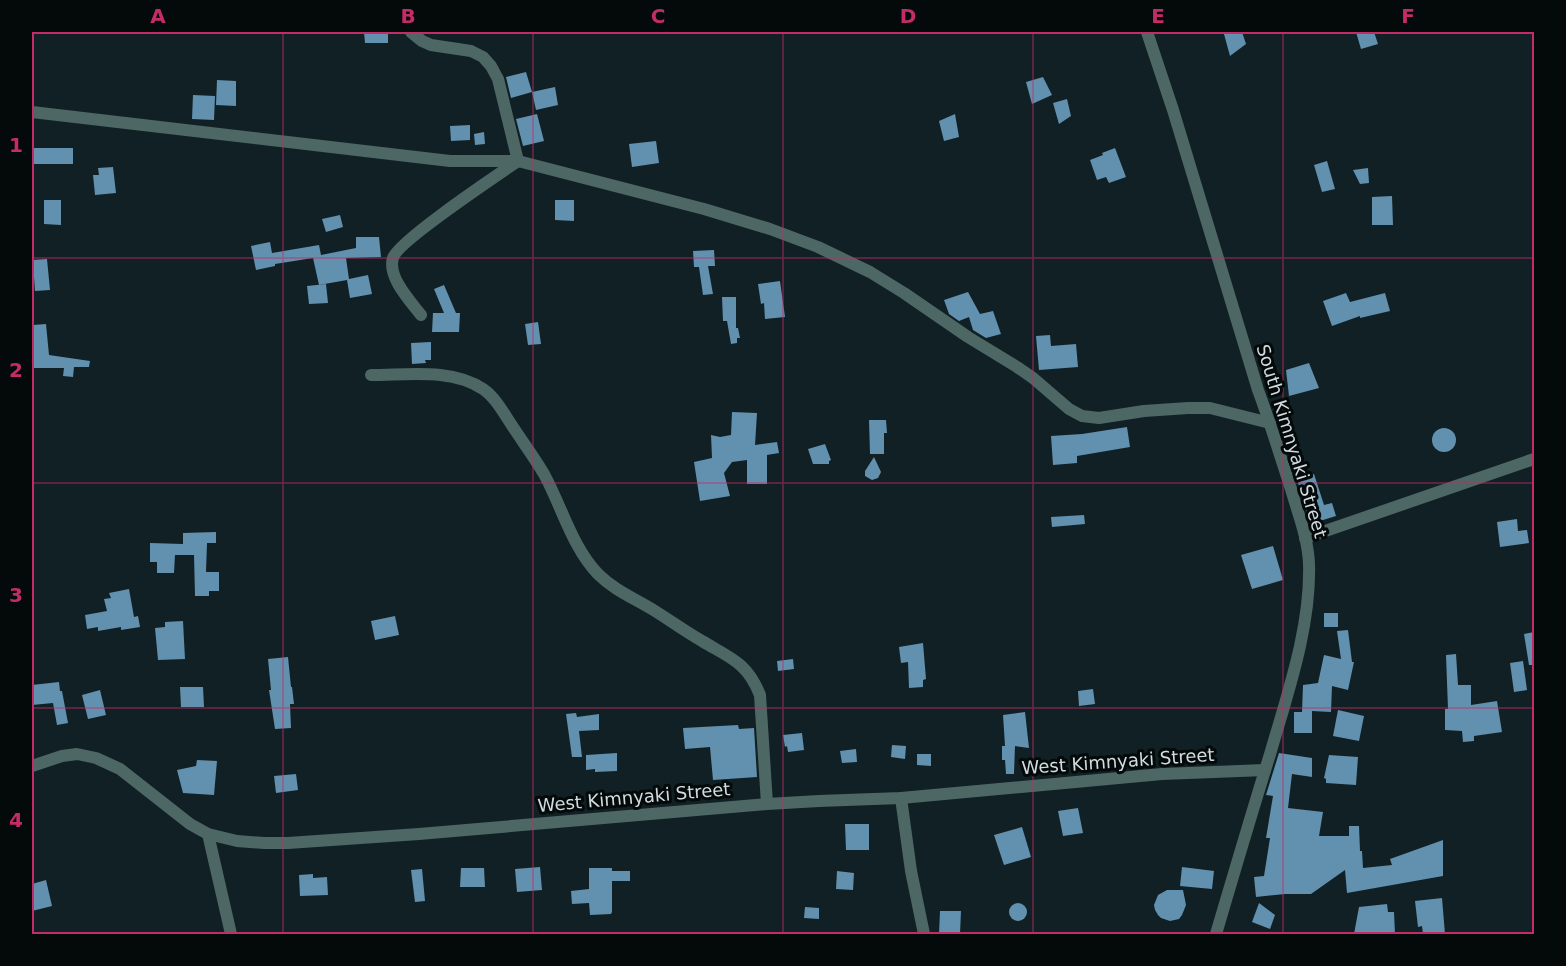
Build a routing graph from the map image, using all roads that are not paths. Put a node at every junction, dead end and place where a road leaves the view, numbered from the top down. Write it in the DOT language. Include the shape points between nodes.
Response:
graph roads {
  1 [pos="411,32"];
  2 [pos="1147,32"];
  3 [pos="32,112"];
  4 [pos="518,161"];
  5 [pos="421,315"];
  6 [pos="371,375"];
  7 [pos="1270,423"];
  8 [pos="1534,459"];
  9 [pos="1305,538"];
  10 [pos="32,766"];
  11 [pos="1265,770"];
  12 [pos="901,798"];
  13 [pos="767,804"];
  14 [pos="208,834"];
  15 [pos="231,934"];
  16 [pos="924,934"];
  17 [pos="1216,934"];
  1 -- 4 [label="street" via="431,45 471,51 491,66 498,79"];
  2 -- 7 [label="street, South Kimnyaki Street"];
  3 -- 4 [label="street" via="450,161"];
  4 -- 5 [label="street" via="411,238 395,254 395,277"];
  4 -- 7 [label="street" via="704,209 818,246 904,293 1033,378 1082,416 1099,418 1210,408"];
  6 -- 13 [label="street" via="443,375 468,380 485,390 544,474 585,558 599,575 743,667 760,695"];
  7 -- 9 [label="street, South Kimnyaki Street"];
  8 -- 9 [label="street"];
  9 -- 11 [label="street, South Kimnyaki Street" via="1308,600 1288,694"];
  10 -- 14 [label="street, West Kimnyaki Street" via="77,754 96,758 120,769 189,824"];
  11 -- 12 [label="street, West Kimnyaki Street" via="1161,774"];
  11 -- 17 [label="street, South Kimnyaki Street"];
  12 -- 13 [label="street, West Kimnyaki Street"];
  12 -- 16 [label="street"];
  13 -- 14 [label="street, West Kimnyaki Street" via="288,843 237,841"];
  14 -- 15 [label="street"];
}
